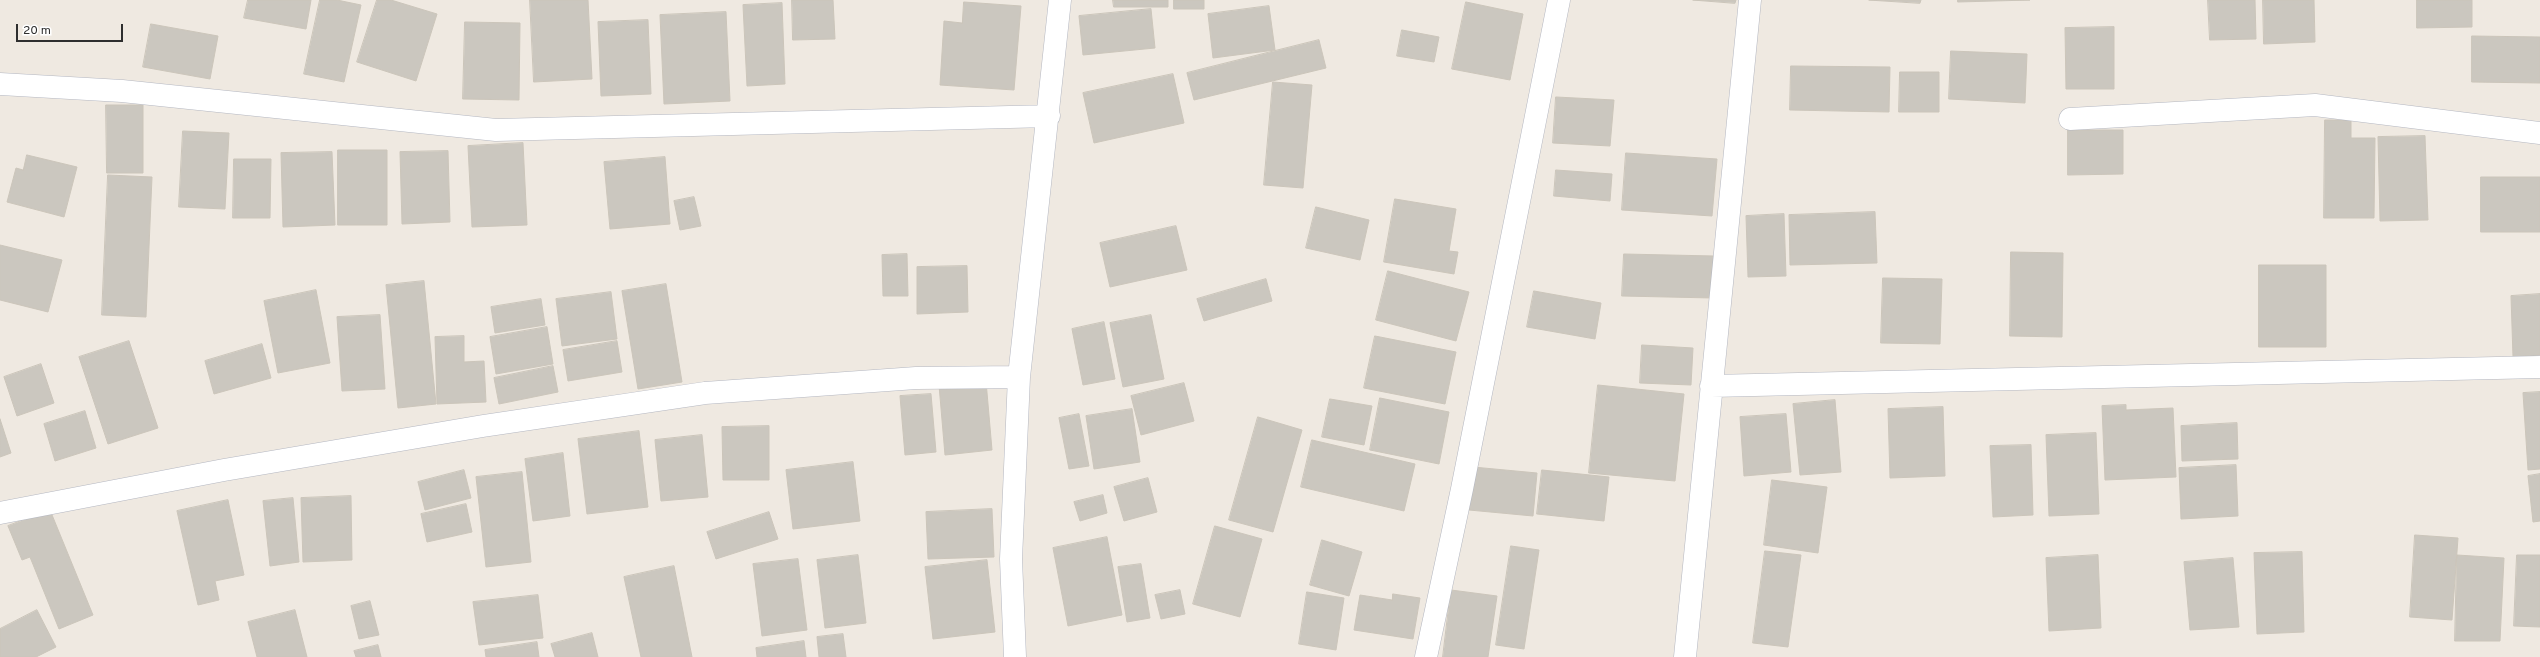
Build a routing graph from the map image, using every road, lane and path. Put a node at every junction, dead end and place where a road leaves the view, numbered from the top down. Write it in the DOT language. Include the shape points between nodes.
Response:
graph roads {
  1 [pos="1060,0"];
  2 [pos="1559,0"];
  3 [pos="1750,0"];
  4 [pos="0,84"];
  5 [pos="1049,116"];
  6 [pos="2070,119"];
  7 [pos="2540,133"];
  8 [pos="2540,367"];
  9 [pos="1019,377"];
  10 [pos="1711,386"];
  11 [pos="0,512"];
  12 [pos="1015,657"];
  13 [pos="1426,657"];
  14 [pos="1685,657"];
  1 -- 5 [label="street"];
  2 -- 13 [label="street" via="1464,481"];
  3 -- 10 [label="street"];
  4 -- 5 [label="street" via="122,90 496,130"];
  5 -- 9 [label="street"];
  6 -- 7 [label="street" via="2315,105"];
  8 -- 10 [label="street"];
  9 -- 11 [label="street" via="916,378 705,393 475,427"];
  9 -- 12 [label="street" via="1011,559"];
  10 -- 14 [label="street"];
}
